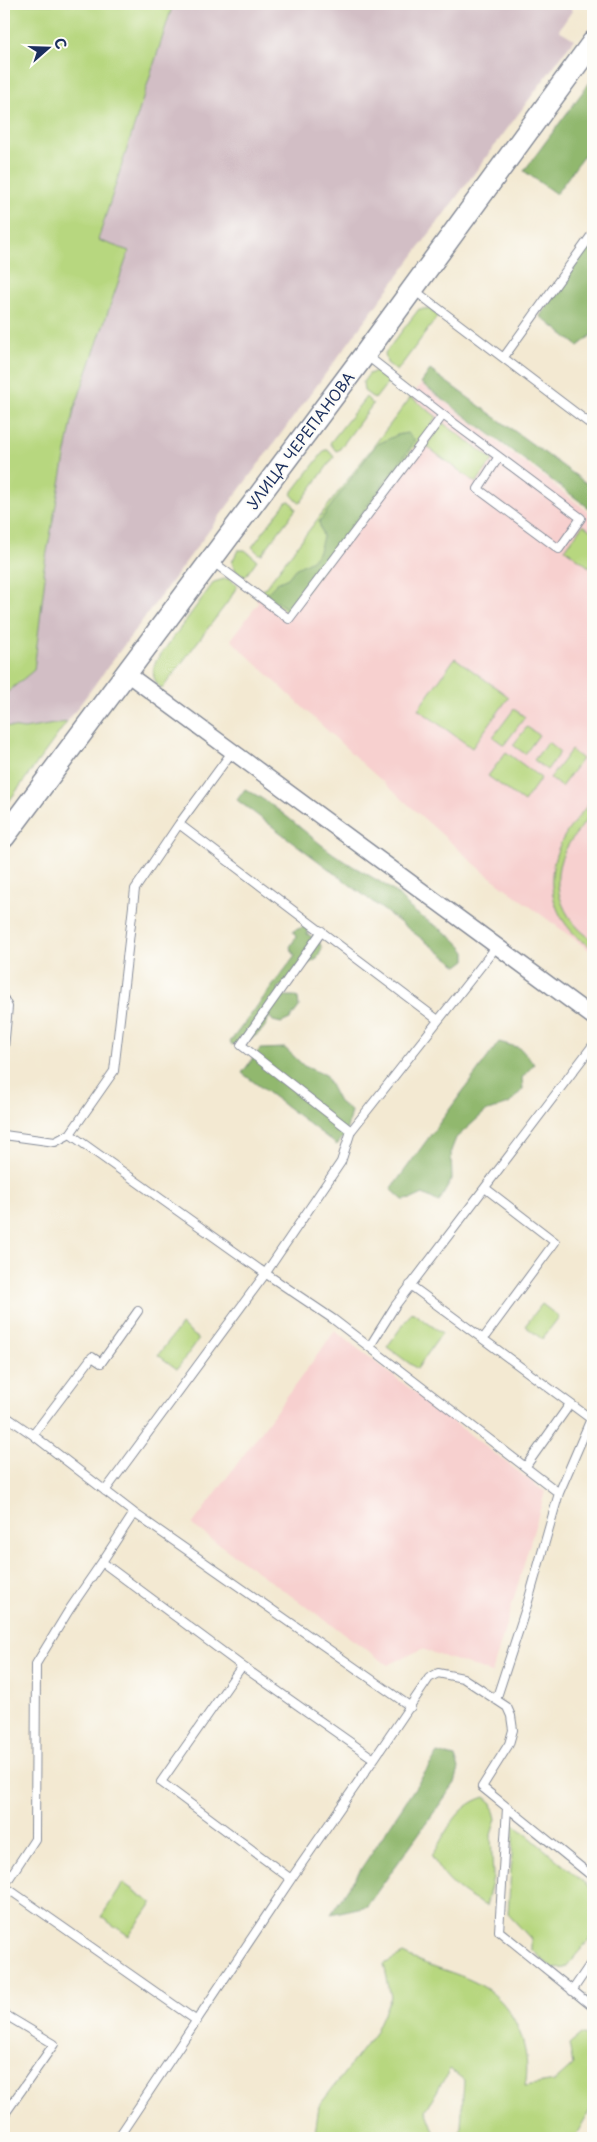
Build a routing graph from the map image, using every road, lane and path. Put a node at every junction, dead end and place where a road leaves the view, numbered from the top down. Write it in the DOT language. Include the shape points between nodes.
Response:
graph roads {
  1 [pos="593,42"];
  2 [pos="593,233"];
  3 [pos="412,289"];
  4 [pos="365,354"];
  5 [pos="504,357"];
  6 [pos="443,415"];
  7 [pos="593,426"];
  8 [pos="498,458"];
  9 [pos="210,559"];
  10 [pos="126,673"];
  11 [pos="232,752"];
  12 [pos="179,824"];
  13 [pos="4,836"];
  14 [pos="322,932"];
  15 [pos="497,946"];
  16 [pos="4,999"];
  17 [pos="593,1018"];
  18 [pos="438,1020"];
  19 [pos="593,1045"];
  20 [pos="4,1048"];
  21 [pos="351,1132"];
  22 [pos="70,1134"];
  23 [pos="4,1135"];
  24 [pos="485,1188"];
  25 [pos="266,1274"];
  26 [pos="410,1285"];
  27 [pos="138,1311"];
  28 [pos="482,1339"];
  29 [pos="370,1346"];
  30 [pos="570,1404"];
  31 [pos="4,1416"];
  32 [pos="592,1416"];
  33 [pos="34,1435"];
  34 [pos="526,1466"];
  35 [pos="105,1491"];
  36 [pos="559,1493"];
  37 [pos="134,1513"];
  38 [pos="102,1562"];
  39 [pos="242,1666"];
  40 [pos="496,1700"];
  41 [pos="410,1707"];
  42 [pos="374,1759"];
  43 [pos="507,1808"];
  44 [pos="593,1877"];
  45 [pos="291,1879"];
  46 [pos="4,1886"];
  47 [pos="593,1960"];
  48 [pos="572,1991"];
  49 [pos="593,2007"];
  50 [pos="4,2014"];
  51 [pos="197,2021"];
  52 [pos="4,2115"];
  53 [pos="118,2138"];
  1 -- 3 [label="main road, УЛИЦА ЧЕРЕПАНОВА"];
  2 -- 5 [label="lane"];
  3 -- 4 [label="main road, УЛИЦА ЧЕРЕПАНОВА"];
  3 -- 5 [label="lane"];
  4 -- 6 [label="lane"];
  4 -- 9 [label="main road, УЛИЦА ЧЕРЕПАНОВА"];
  5 -- 7 [label="lane"];
  6 -- 8 [label="lane"];
  6 -- 9 [label="lane" via="289,619"];
  8 -- 8 [label="lane" via="580,518 559,549 478,489"];
  9 -- 10 [label="main road, УЛИЦА ЧЕРЕПАНОВА"];
  10 -- 11 [label="street"];
  10 -- 13 [label="main road, УЛИЦА ЧЕРЕПАНОВА"];
  11 -- 12 [label="lane"];
  11 -- 15 [label="street"];
  12 -- 14 [label="lane"];
  12 -- 22 [label="lane" via="135,889 114,1071"];
  14 -- 18 [label="lane"];
  14 -- 21 [label="lane" via="241,1045"];
  15 -- 17 [label="street"];
  15 -- 18 [label="lane"];
  16 -- 20 [label="lane" via="8,1007"];
  18 -- 21 [label="lane"];
  19 -- 24 [label="lane"];
  21 -- 25 [label="lane" via="341,1162"];
  22 -- 23 [label="lane" via="56,1142"];
  22 -- 25 [label="lane"];
  24 -- 26 [label="lane"];
  24 -- 28 [label="lane" via="555,1242"];
  25 -- 29 [label="lane"];
  25 -- 35 [label="lane"];
  26 -- 28 [label="lane"];
  26 -- 29 [label="lane"];
  27 -- 33 [label="lane" via="101,1363 92,1356"];
  28 -- 30 [label="lane"];
  29 -- 34 [label="lane"];
  30 -- 32 [label="lane"];
  30 -- 34 [label="lane"];
  31 -- 33 [label="lane"];
  32 -- 36 [label="lane"];
  33 -- 35 [label="lane"];
  34 -- 36 [label="lane"];
  35 -- 37 [label="lane"];
  36 -- 40 [label="lane"];
  37 -- 38 [label="lane"];
  37 -- 41 [label="lane"];
  38 -- 39 [label="lane"];
  38 -- 46 [label="lane" via="36,1664 35,1839"];
  39 -- 42 [label="lane"];
  39 -- 45 [label="lane" via="161,1782"];
  40 -- 41 [label="lane" via="464,1678 438,1674 429,1678"];
  40 -- 43 [label="lane" via="507,1707 513,1730 509,1744 482,1787"];
  41 -- 42 [label="lane"];
  42 -- 45 [label="lane"];
  43 -- 44 [label="lane"];
  43 -- 48 [label="lane" via="499,1931"];
  45 -- 51 [label="lane"];
  46 -- 51 [label="lane"];
  47 -- 48 [label="lane"];
  48 -- 49 [label="lane"];
  50 -- 52 [label="lane" via="54,2044"];
  51 -- 53 [label="lane"];
}
